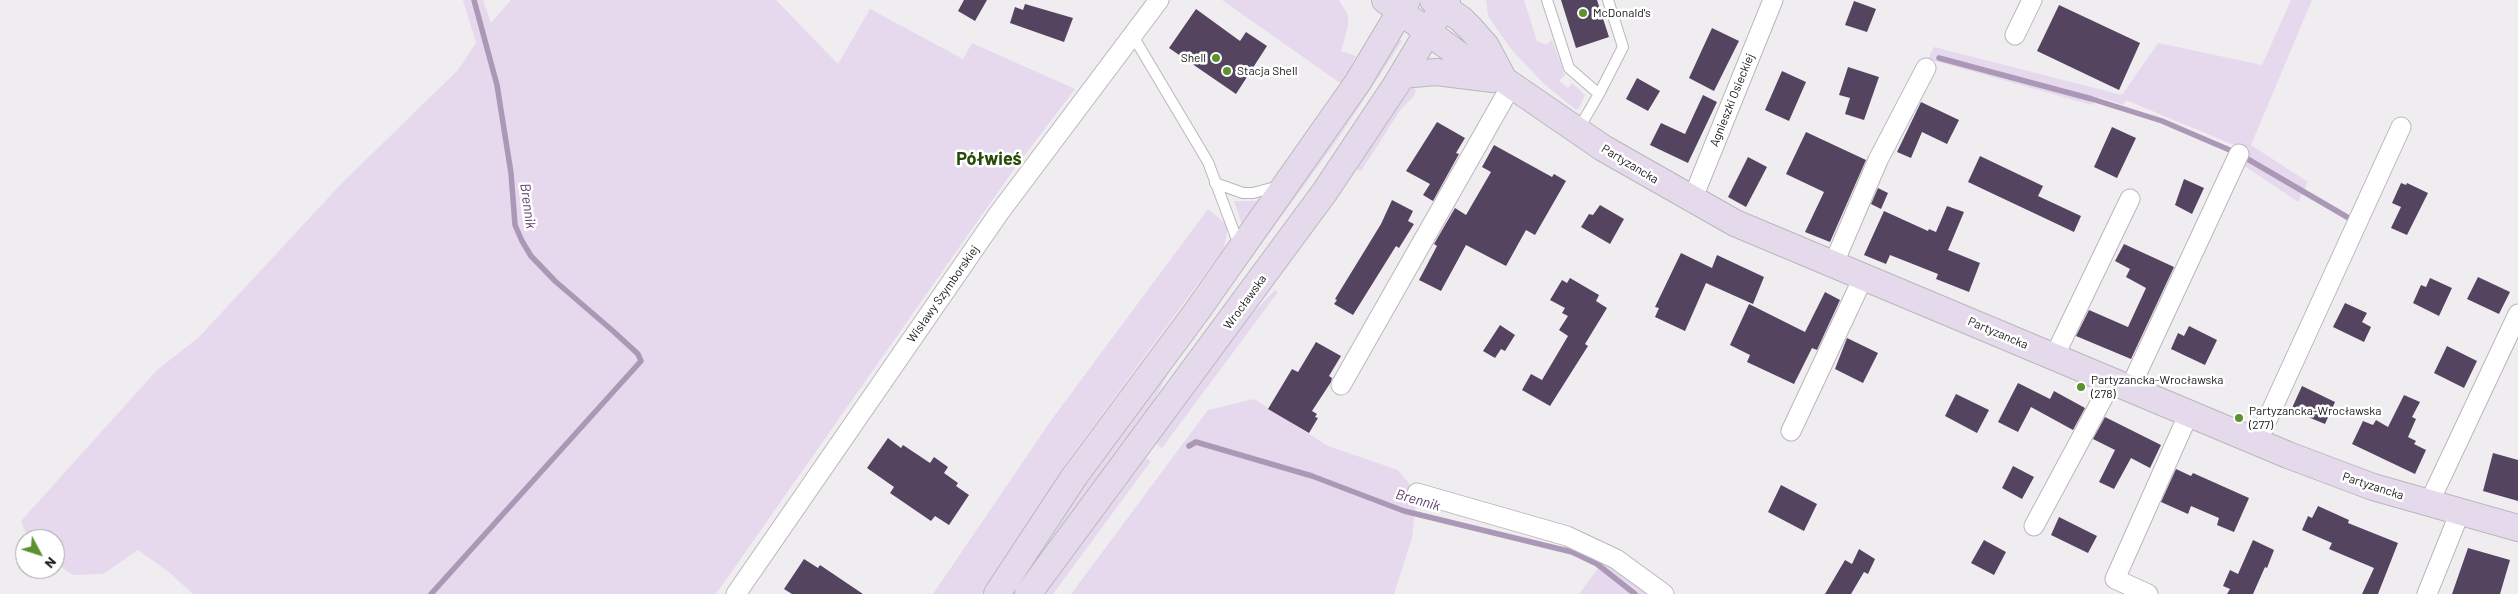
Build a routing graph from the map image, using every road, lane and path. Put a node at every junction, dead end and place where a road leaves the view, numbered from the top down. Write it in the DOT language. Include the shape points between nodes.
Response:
graph roads {
  1 [pos="1159,0"];
  2 [pos="1547,0"];
  3 [pos="1608,0"];
  4 [pos="1773,0"];
  5 [pos="2032,0"];
  6 [pos="1441,2"];
  7 [pos="1397,4"];
  8 [pos="1429,32"];
  9 [pos="2015,35"];
  10 [pos="1133,36"];
  11 [pos="1926,68"];
  12 [pos="1402,75"];
  13 [pos="1508,83"];
  14 [pos="1599,94"];
  15 [pos="2400,127"];
  16 [pos="1577,131"];
  17 [pos="2239,154"];
  18 [pos="1215,183"];
  19 [pos="1287,183"];
  20 [pos="2130,199"];
  21 [pos="1692,200"];
  22 [pos="1240,248"];
  23 [pos="1833,265"];
  24 [pos="1863,278"];
  25 [pos="2518,314"];
  26 [pos="2054,357"];
  27 [pos="1341,385"];
  28 [pos="2121,385"];
  29 [pos="2189,413"];
  30 [pos="1791,431"];
  31 [pos="2257,442"];
  32 [pos="1417,493"];
  33 [pos="2430,504"];
  34 [pos="2460,512"];
  35 [pos="2034,526"];
  36 [pos="2518,528"];
  37 [pos="736,594"];
  38 [pos="997,594"];
  39 [pos="1028,594"];
  40 [pos="1664,594"];
  41 [pos="2148,594"];
  42 [pos="2427,594"];
  1 -- 10 [label="street, Wisławy Szymborskiej"];
  2 -- 14 [label="lane" via="1569,68"];
  3 -- 14 [label="lane" via="1623,47"];
  4 -- 21 [label="street, Agnieszki Osieckiej"];
  5 -- 9 [label="street"];
  6 -- 8 [label="main road, Wrocławska"];
  6 -- 13 [label="main road, Partyzancka" via="1486,46"];
  7 -- 8 [label="main road, Partyzancka"];
  7 -- 19 [label="main road" via="1358,82"];
  8 -- 12 [label="main road, Wrocławska"];
  8 -- 13 [label="main road, Partyzancka" via="1470,63"];
  10 -- 18 [label="lane" via="1208,162"];
  10 -- 37 [label="street, Wisławy Szymborskiej" via="999,213"];
  11 -- 23 [label="street" via="1878,160"];
  12 -- 13 [label="main road" via="1436,72"];
  12 -- 39 [label="main road, Wrocławska" via="1318,201"];
  13 -- 16 [label="main road, Partyzancka"];
  13 -- 27 [label="street"];
  14 -- 16 [label="lane"];
  15 -- 31 [label="street"];
  16 -- 21 [label="main road, Partyzancka"];
  17 -- 28 [label="street"];
  18 -- 19 [label="lane" via="1243,193 1253,193"];
  18 -- 22 [label="lane"];
  19 -- 22 [label="main road"];
  20 -- 26 [label="street"];
  21 -- 23 [label="main road, Partyzancka" via="1735,223"];
  22 -- 38 [label="main road" via="1074,477"];
  23 -- 24 [label="main road, Partyzancka"];
  24 -- 26 [label="main road, Partyzancka"];
  24 -- 30 [label="street"];
  25 -- 33 [label="street"];
  26 -- 28 [label="main road, Partyzancka"];
  28 -- 29 [label="main road, Partyzancka"];
  28 -- 35 [label="street"];
  29 -- 31 [label="main road, Partyzancka"];
  29 -- 41 [label="street" via="2115,580"];
  31 -- 33 [label="main road, Partyzancka" via="2373,487"];
  32 -- 40 [label="street" via="1567,536 1616,559"];
  33 -- 34 [label="main road, Partyzancka"];
  34 -- 36 [label="main road, Partyzancka"];
  34 -- 42 [label="street"];
}
